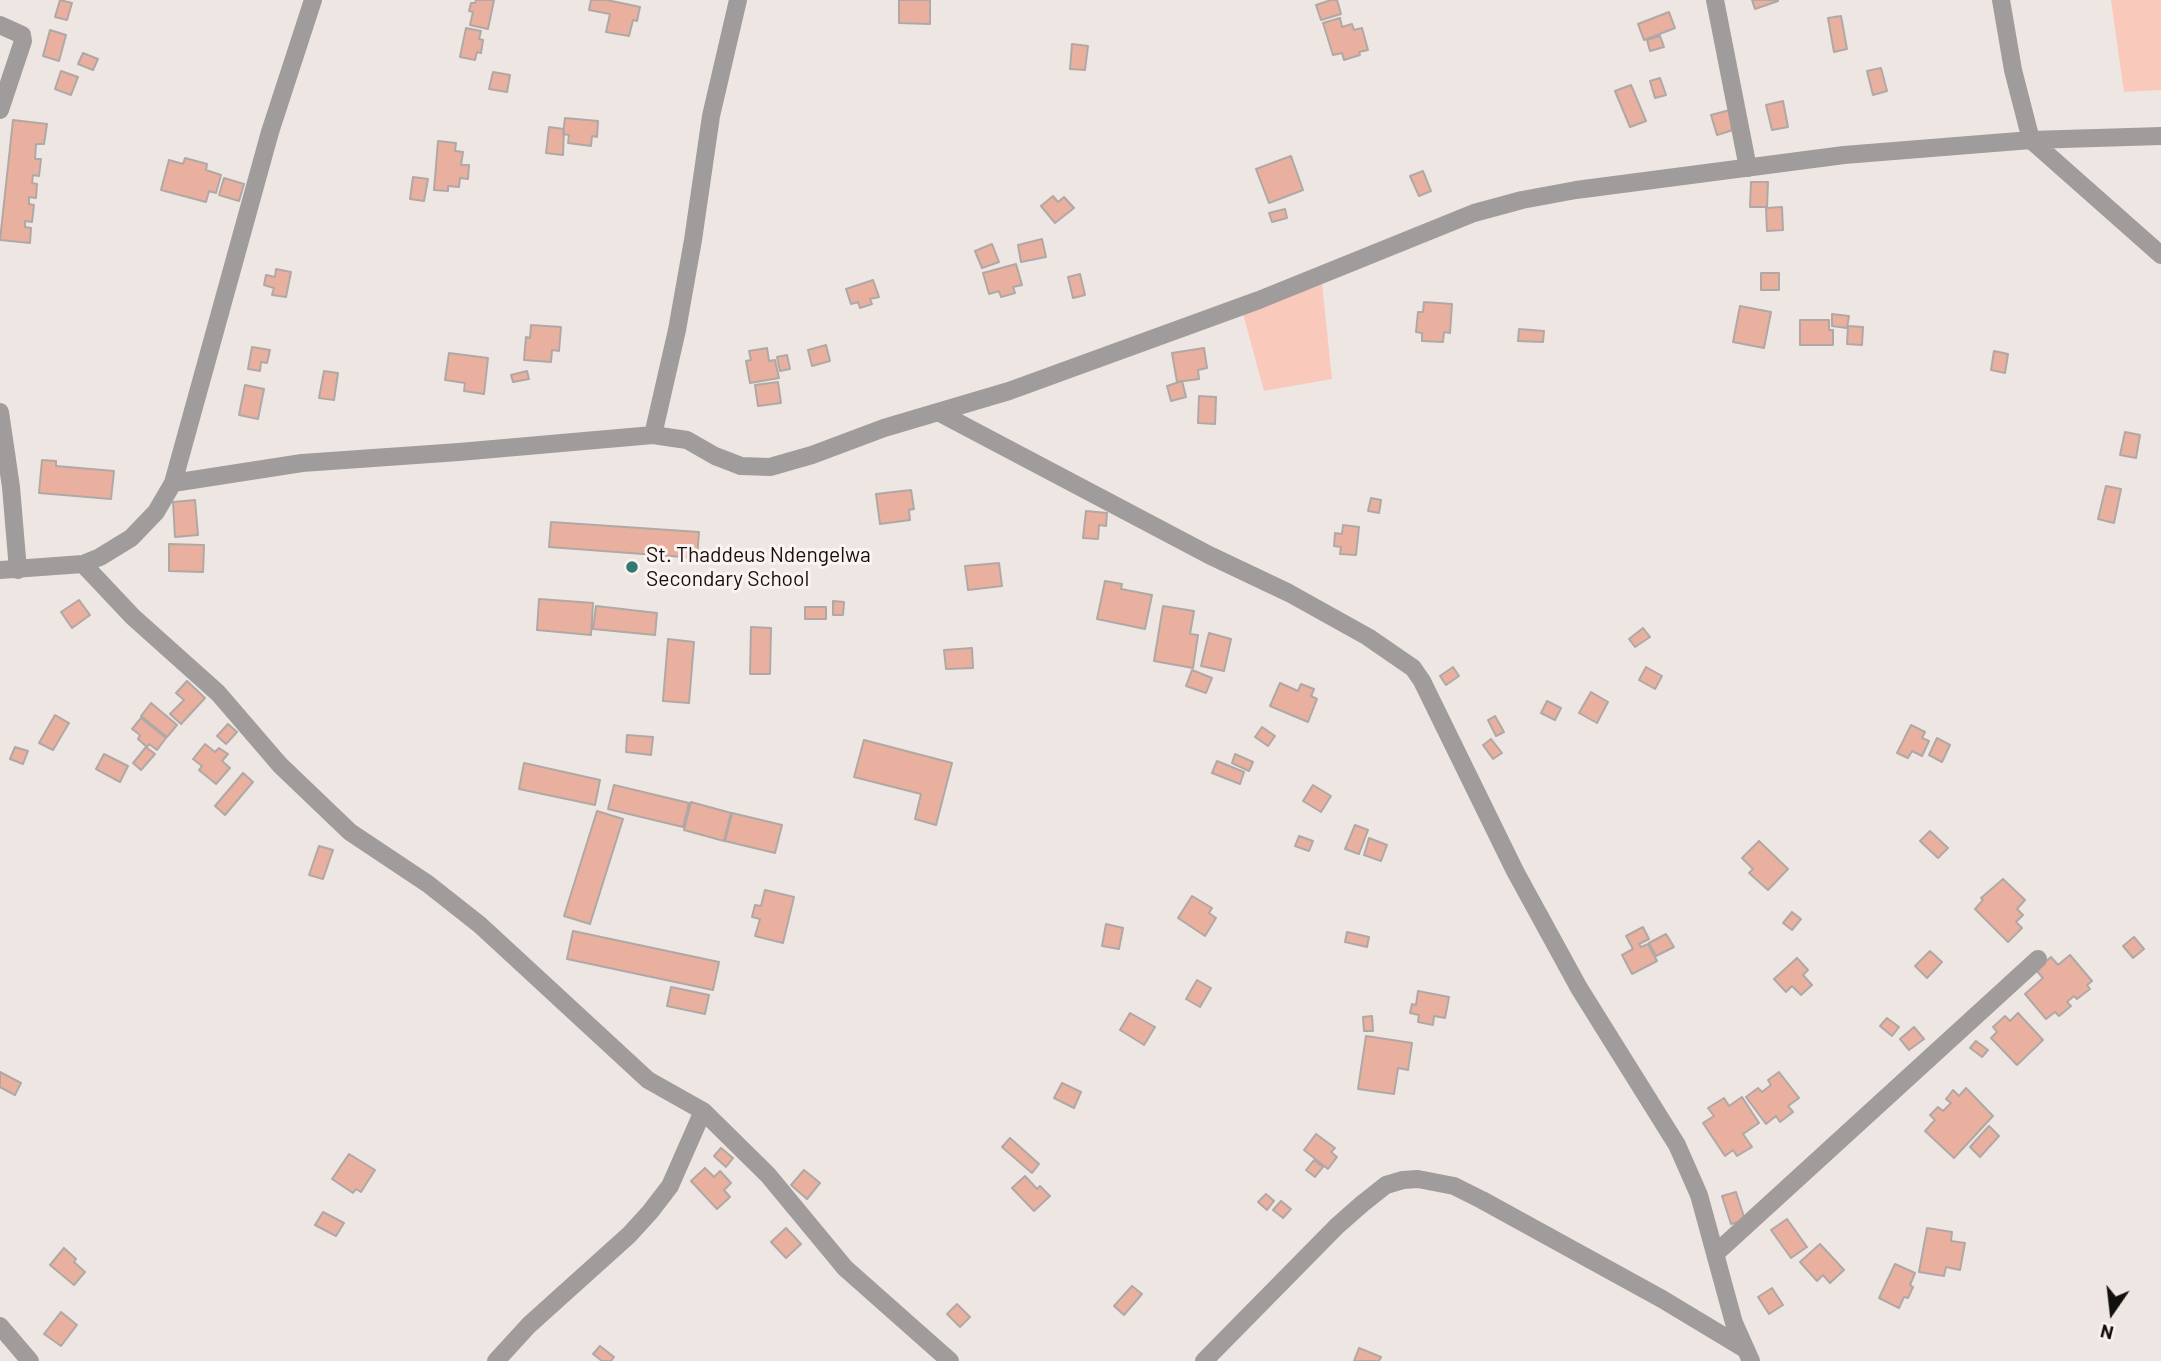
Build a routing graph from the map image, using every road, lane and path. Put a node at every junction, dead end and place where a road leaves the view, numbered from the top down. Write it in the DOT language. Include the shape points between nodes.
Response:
graph roads {
  1 [pos="313,0"];
  2 [pos="738,0"];
  3 [pos="1715,0"];
  4 [pos="2001,0"];
  5 [pos="0,24"];
  6 [pos="0,110"];
  7 [pos="2161,136"];
  8 [pos="2031,140"];
  9 [pos="1748,168"];
  10 [pos="2161,255"];
  11 [pos="0,412"];
  12 [pos="940,413"];
  13 [pos="653,435"];
  14 [pos="173,483"];
  15 [pos="83,564"];
  16 [pos="9,570"];
  17 [pos="2038,959"];
  18 [pos="703,1111"];
  19 [pos="1716,1252"];
  20 [pos="0,1326"];
  21 [pos="1748,1355"];
  22 [pos="30,1361"];
  23 [pos="496,1361"];
  24 [pos="950,1361"];
  25 [pos="1204,1361"];
  1 -- 14 [label="street" via="270,132"];
  2 -- 13 [label="street" via="711,116 691,253"];
  3 -- 9 [label="street"];
  4 -- 8 [label="street"];
  5 -- 6 [label="street" via="22,35 23,41"];
  7 -- 8 [label="street"];
  8 -- 9 [label="street"];
  8 -- 10 [label="street"];
  9 -- 12 [label="street" via="1576,190 1474,213 1259,300"];
  11 -- 16 [label="street" via="11,487"];
  12 -- 13 [label="street" via="770,467 741,467 687,440"];
  12 -- 19 [label="street" via="1289,593 1413,668 1579,988 1677,1145 1699,1195"];
  13 -- 14 [label="street" via="302,463"];
  14 -- 15 [label="street" via="156,512 131,538"];
  15 -- 16 [label="street"];
  15 -- 18 [label="street" via="133,617 218,693 280,765 350,832 428,884 480,926 648,1080"];
  17 -- 19 [label="street"];
  18 -- 23 [label="street" via="670,1185 650,1212"];
  18 -- 24 [label="street" via="768,1175 845,1268"];
  19 -- 21 [label="street" via="1734,1323"];
  20 -- 22 [label="street"];
  21 -- 25 [label="street" via="1662,1299 1482,1200 1454,1186 1418,1179 1386,1185 1336,1226"];
}
